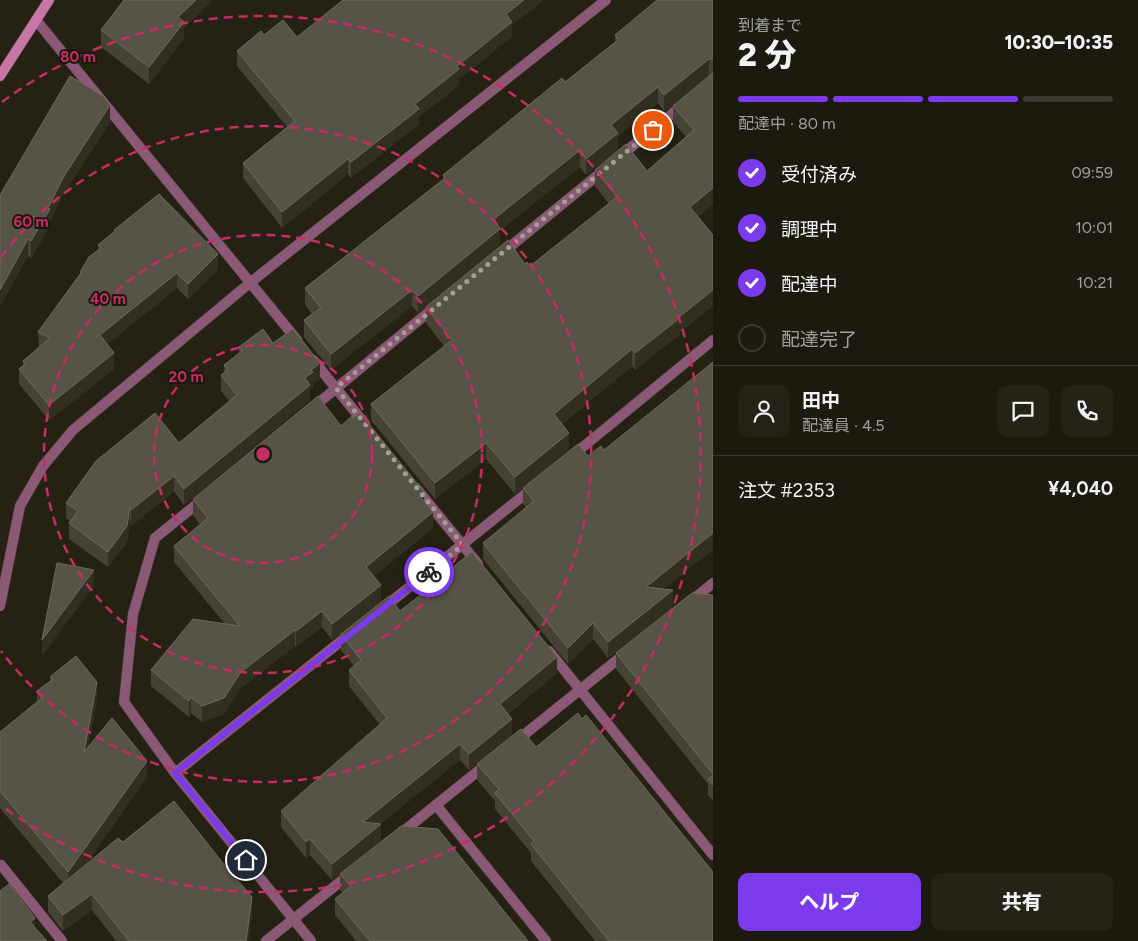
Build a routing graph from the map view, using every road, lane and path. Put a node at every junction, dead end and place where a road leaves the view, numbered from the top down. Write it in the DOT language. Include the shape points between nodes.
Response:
graph roads {
  1 [pos="50,0"];
  2 [pos="606,0"];
  3 [pos="36,20"];
  4 [pos="0,76"];
  5 [pos="690,100"];
  6 [pos="490,263"];
  7 [pos="251,282"];
  8 [pos="443,301"];
  9 [pos="713,340"];
  10 [pos="336,388"];
  11 [pos="306,413"];
  12 [pos="372,433"];
  13 [pos="561,464"];
  14 [pos="408,478"];
  15 [pos="539,483"];
  16 [pos="208,494"];
  17 [pos="463,545"];
  18 [pos="488,576"];
  19 [pos="713,583"];
  20 [pos="0,606"];
  21 [pos="684,607"];
  22 [pos="377,613"];
  23 [pos="362,625"];
  24 [pos="543,644"];
  25 [pos="632,648"];
  26 [pos="580,690"];
  27 [pos="175,773"];
  28 [pos="436,805"];
  29 [pos="391,841"];
  30 [pos="713,854"];
  31 [pos="361,865"];
  32 [pos="1,866"];
  33 [pos="294,919"];
  34 [pos="62,941"];
  35 [pos="266,941"];
  36 [pos="311,941"];
  37 [pos="546,941"];
  1 -- 3 [label="street"];
  2 -- 7 [label="street"];
  3 -- 4 [label="street"];
  3 -- 7 [label="street"];
  5 -- 6 [label="street"];
  7 -- 10 [label="street"];
  7 -- 20 [label="street" via="73,430 43,466 20,506"];
  8 -- 10 [label="street"];
  9 -- 13 [label="street"];
  10 -- 11 [label="street"];
  10 -- 12 [label="street"];
  14 -- 17 [label="street"];
  15 -- 17 [label="street"];
  16 -- 27 [label="street" via="156,538 133,614 124,702"];
  17 -- 18 [label="street"];
  17 -- 22 [label="street"];
  19 -- 21 [label="street"];
  23 -- 27 [label="street"];
  24 -- 26 [label="street"];
  25 -- 26 [label="street"];
  26 -- 28 [label="street"];
  26 -- 30 [label="street"];
  27 -- 33 [label="street"];
  28 -- 29 [label="street"];
  28 -- 37 [label="street"];
  31 -- 33 [label="street"];
  32 -- 34 [label="street"];
  33 -- 35 [label="street"];
  33 -- 36 [label="street"];
}
